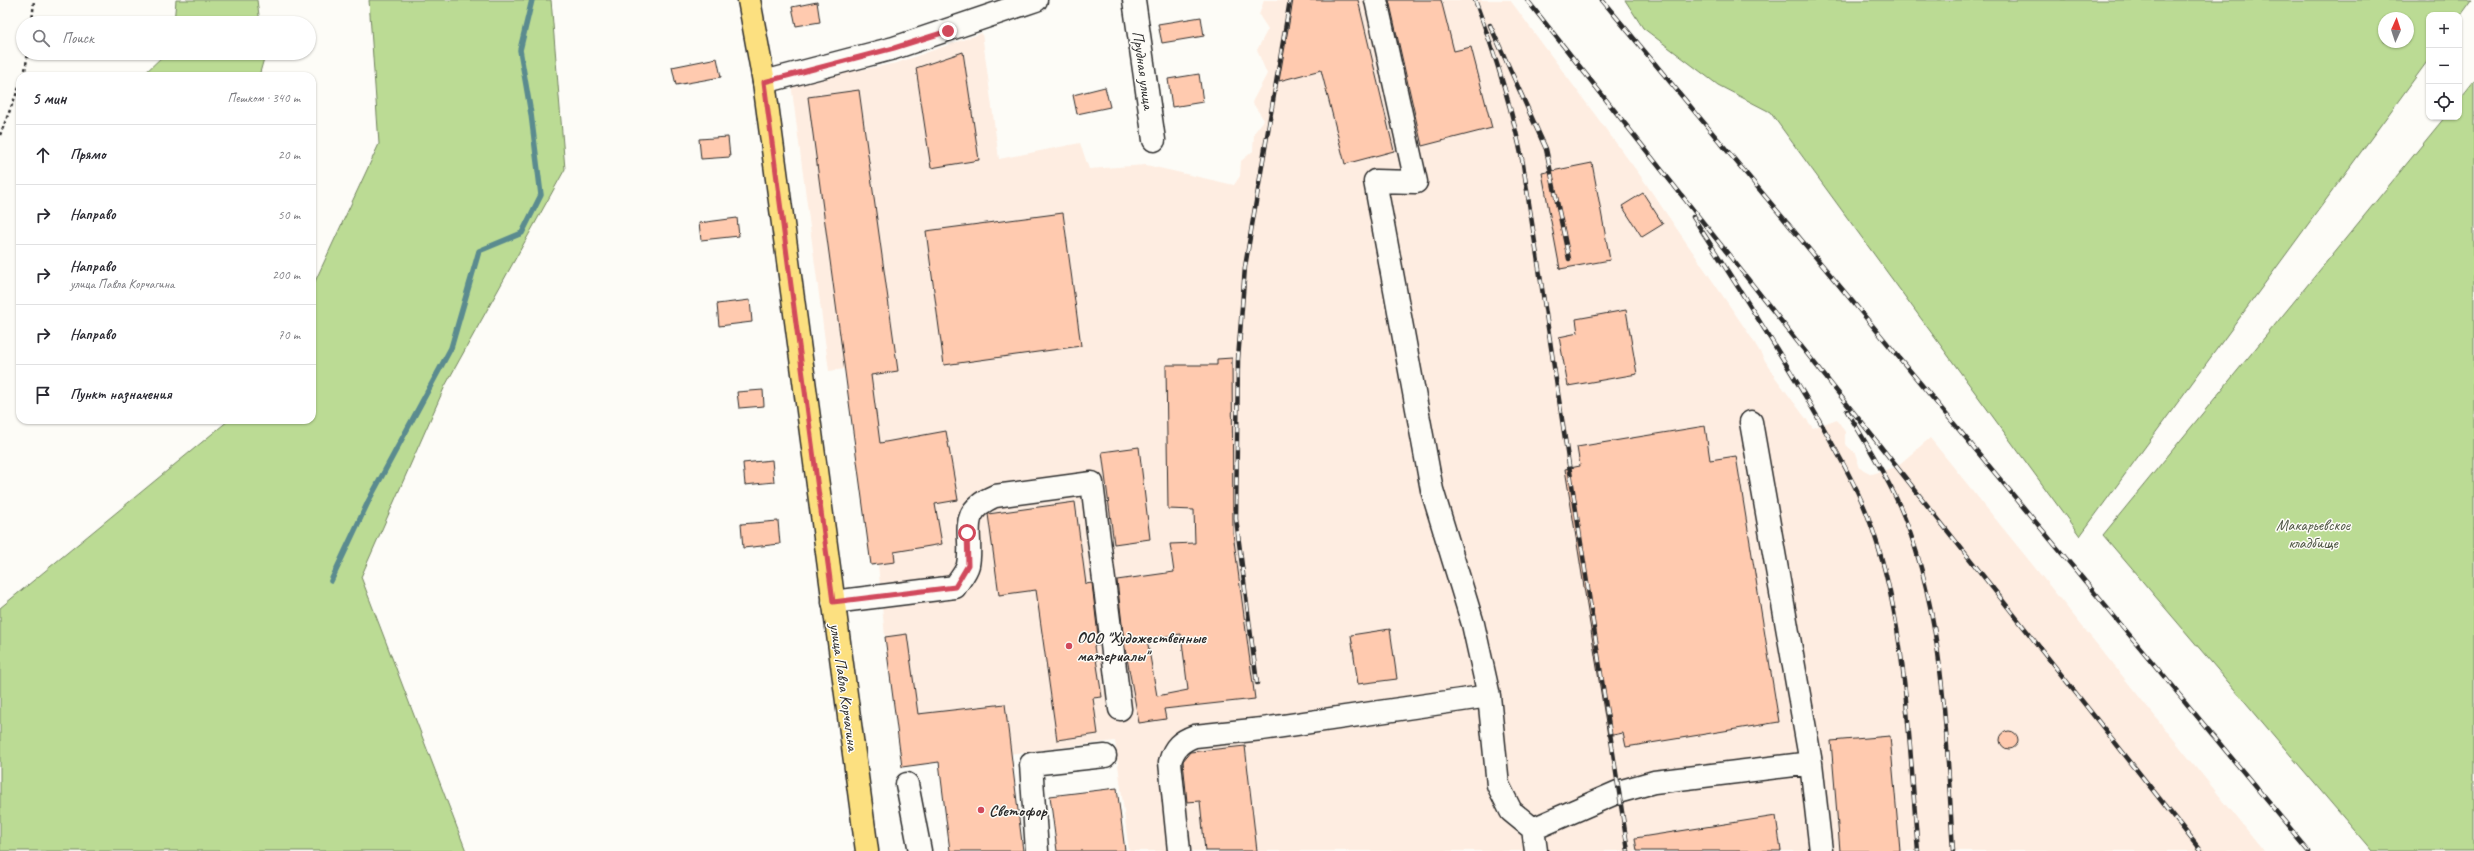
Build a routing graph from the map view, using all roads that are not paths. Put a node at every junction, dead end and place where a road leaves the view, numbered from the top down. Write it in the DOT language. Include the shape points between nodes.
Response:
graph roads {
  1 [pos="749,0"];
  2 [pos="1036,0"];
  3 [pos="1134,0"];
  4 [pos="1376,0"];
  5 [pos="764,82"];
  6 [pos="1154,140"];
  7 [pos="1751,422"];
  8 [pos="833,602"];
  9 [pos="1489,696"];
  10 [pos="1120,709"];
  11 [pos="1105,756"];
  12 [pos="1811,763"];
  13 [pos="907,784"];
  14 [pos="1534,829"];
  15 [pos="867,851"];
  16 [pos="920,851"];
  17 [pos="1037,851"];
  18 [pos="1179,851"];
  19 [pos="1536,851"];
  20 [pos="1821,851"];
  1 -- 5 [label="main road, улица Павла Корчагина"];
  2 -- 5 [label="street" via="894,48"];
  3 -- 6 [label="street, Прудная улица"];
  4 -- 9 [label="street" via="1416,182 1375,181 1432,490 1466,602"];
  5 -- 8 [label="main road, улица Павла Корчагина"];
  7 -- 12 [label="street"];
  8 -- 10 [label="street" via="955,587 968,565 969,518 981,503 995,496 1092,483"];
  8 -- 15 [label="main road, улица Павла Корчагина"];
  9 -- 14 [label="street" via="1498,785 1511,811"];
  9 -- 18 [label="street" via="1262,729 1195,736 1185,740 1173,752 1170,762"];
  11 -- 17 [label="street" via="1031,764"];
  12 -- 14 [label="street" via="1654,782 1618,792"];
  12 -- 20 [label="street"];
  13 -- 16 [label="street"];
  14 -- 19 [label="street"];
}
